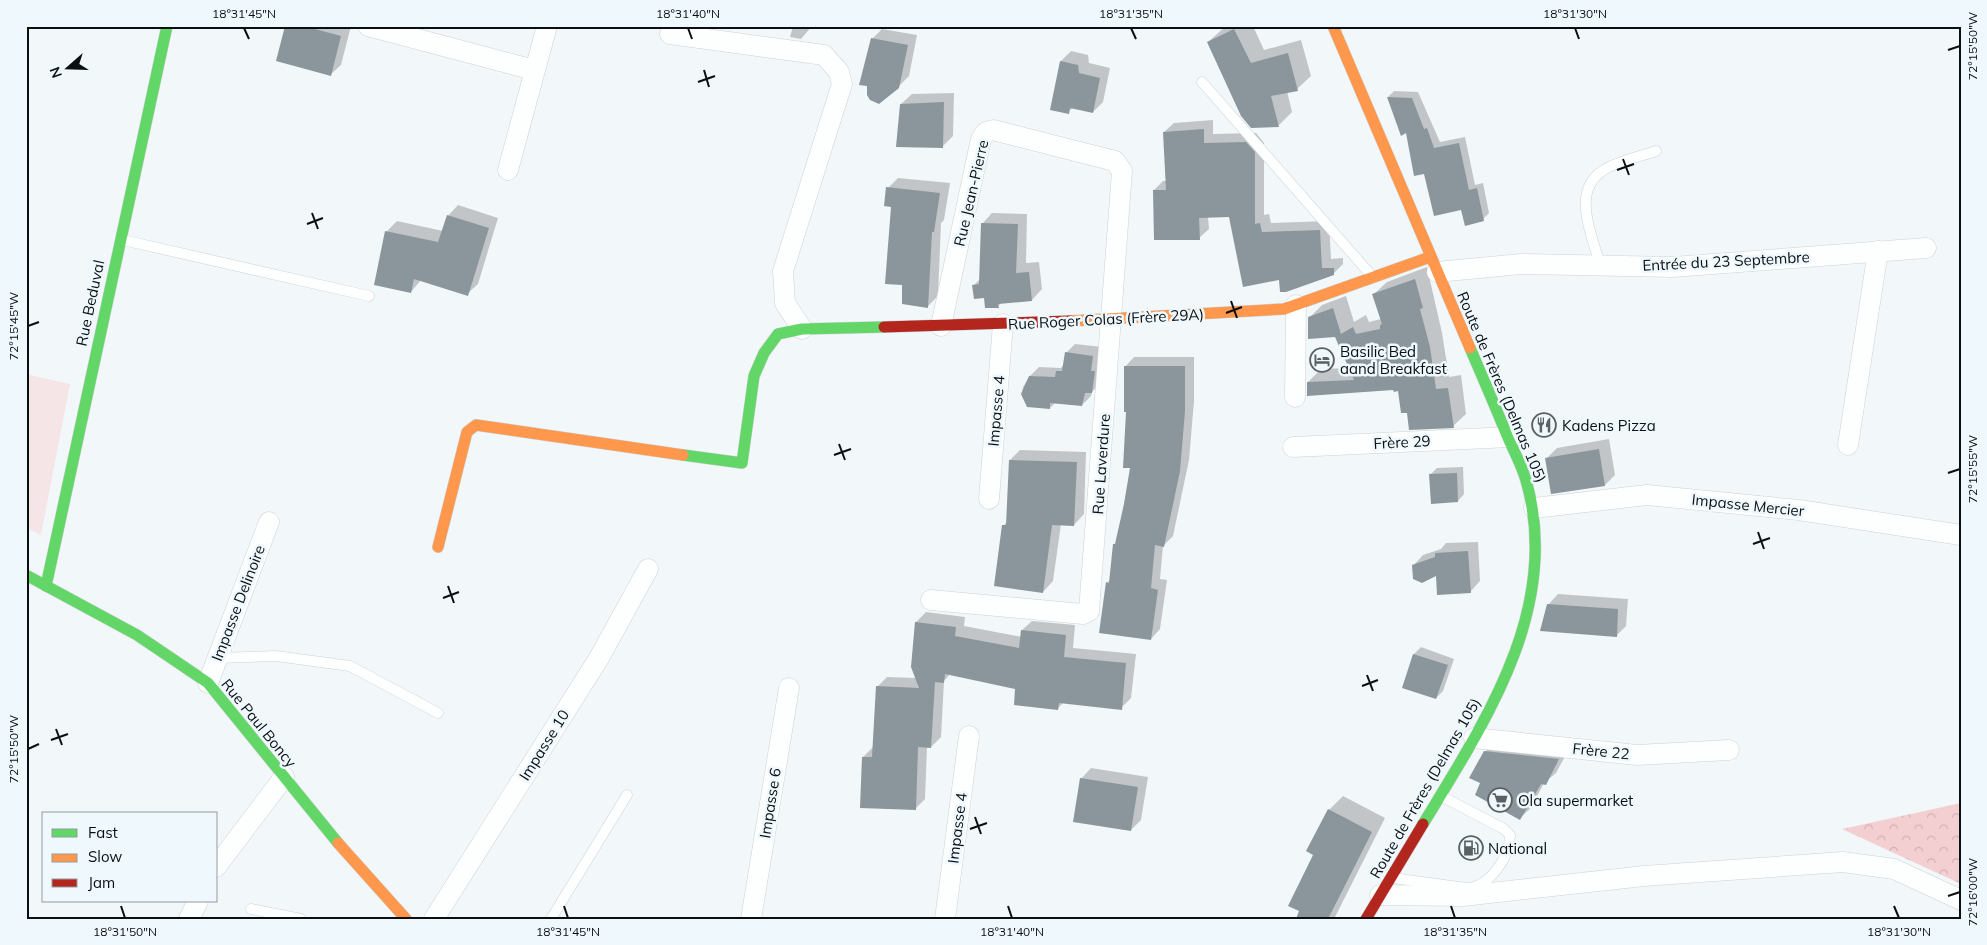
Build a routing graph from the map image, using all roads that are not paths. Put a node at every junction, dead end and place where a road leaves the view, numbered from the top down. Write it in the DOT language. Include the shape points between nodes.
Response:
graph roads {
  1 [pos="167,26"];
  2 [pos="547,26"];
  3 [pos="371,27"];
  4 [pos="1339,28"];
  5 [pos="670,34"];
  6 [pos="534,70"];
  7 [pos="1202,82"];
  8 [pos="1656,151"];
  9 [pos="1115,161"];
  10 [pos="508,170"];
  11 [pos="119,239"];
  12 [pos="1926,248"];
  13 [pos="1878,252"];
  14 [pos="1433,264"];
  15 [pos="1600,266"];
  16 [pos="1374,278"];
  17 [pos="369,296"];
  18 [pos="1296,305"];
  19 [pos="1112,320"];
  20 [pos="1003,324"];
  21 [pos="941,326"];
  22 [pos="802,329"];
  23 [pos="1295,396"];
  24 [pos="1510,437"];
  25 [pos="1848,445"];
  26 [pos="1293,447"];
  27 [pos="989,499"];
  28 [pos="1534,508"];
  29 [pos="269,522"];
  30 [pos="1961,535"];
  31 [pos="438,547"];
  32 [pos="648,569"];
  33 [pos="26,575"];
  34 [pos="46,586"];
  35 [pos="931,600"];
  36 [pos="217,658"];
  37 [pos="208,683"];
  38 [pos="789,688"];
  39 [pos="438,713"];
  40 [pos="968,736"];
  41 [pos="1474,738"];
  42 [pos="1729,750"];
  43 [pos="284,777"];
  44 [pos="627,795"];
  45 [pos="1440,795"];
  46 [pos="223,847"];
  47 [pos="218,861"];
  48 [pos="1385,886"];
  49 [pos="1961,900"];
  50 [pos="198,902"];
  51 [pos="250,908"];
  52 [pos="189,919"];
  53 [pos="301,919"];
  54 [pos="406,919"];
  55 [pos="434,919"];
  56 [pos="551,919"];
  57 [pos="751,919"];
  58 [pos="945,919"];
  59 [pos="1366,919"];
  1 -- 11 [label="street, Rue Beduval"];
  2 -- 6 [label="street"];
  3 -- 6 [label="street"];
  4 -- 14 [label="street, Route de Frères (Delmas 105)"];
  5 -- 22 [label="street" via="824,55 839,72 842,84 783,271 785,303"];
  6 -- 10 [label="street"];
  7 -- 16 [label="lane"];
  8 -- 15 [label="lane" via="1608,167 1590,180 1584,201"];
  9 -- 19 [label="street, Rue Laverdure" via="1122,171"];
  9 -- 21 [label="street, Rue Jean-Pierre" via="993,130 986,132 981,139"];
  11 -- 17 [label="lane"];
  11 -- 34 [label="street, Rue Beduval"];
  12 -- 13 [label="street, Entrée du 23 Septembre"];
  13 -- 15 [label="street, Entrée du 23 Septembre" via="1673,267"];
  13 -- 25 [label="street"];
  14 -- 15 [label="street, Entrée du 23 Septembre"];
  14 -- 16 [label="street, Rue Roger Colas (Frère 29A)"];
  14 -- 24 [label="street, Route de Frères (Delmas 105)"];
  16 -- 18 [label="street, Rue Roger Colas (Frère 29A)"];
  18 -- 19 [label="street, Rue Roger Colas (Frère 29A)" via="1284,309"];
  18 -- 23 [label="street"];
  19 -- 20 [label="street, Rue Roger Colas (Frère 29A)"];
  19 -- 35 [label="street, Rue Laverdure" via="1089,611 1083,614"];
  20 -- 21 [label="street, Rue Roger Colas (Frère 29A)"];
  20 -- 27 [label="street, Impasse 4"];
  21 -- 22 [label="street, Rue Roger Colas (Frère 29A)"];
  22 -- 31 [label="street, Rue Roger Colas (Frère 29A)" via="778,334 764,353 754,376 742,463 476,425 467,432"];
  24 -- 26 [label="street, Frère 29"];
  24 -- 28 [label="street, Route de Frères (Delmas 105)" via="1528,482"];
  28 -- 30 [label="street, Impasse Mercier" via="1647,495 1799,510"];
  28 -- 41 [label="street, Route de Frères (Delmas 105)" via="1537,559 1528,616 1514,658"];
  29 -- 36 [label="street, Impasse Delinoire"];
  32 -- 55 [label="street, Impasse 10" via="599,658"];
  33 -- 34 [label="street, Rue Paul Boncy"];
  34 -- 37 [label="street, Rue Paul Boncy" via="137,635"];
  36 -- 37 [label="street, Impasse Delinoire"];
  36 -- 39 [label="lane" via="276,656 350,666"];
  37 -- 43 [label="street, Rue Paul Boncy"];
  38 -- 57 [label="street, Impasse 6"];
  40 -- 58 [label="street, Impasse 4"];
  41 -- 42 [label="street, Frère 22" via="1637,755"];
  41 -- 45 [label="street, Route de Frères (Delmas 105)"];
  43 -- 46 [label="street"];
  43 -- 54 [label="street, Rue Paul Boncy" via="343,850"];
  44 -- 56 [label="lane"];
  45 -- 48 [label="street, Route de Frères (Delmas 105)"];
  45 -- 48 [label="lane" via="1510,835 1510,845 1490,879 1473,888"];
  46 -- 47 [label="street"];
  48 -- 49 [label="street" via="1462,896 1654,875 1843,862 1894,869"];
  48 -- 59 [label="street, Route de Frères (Delmas 105)"];
  50 -- 52 [label="street"];
  51 -- 53 [label="lane"];
}
